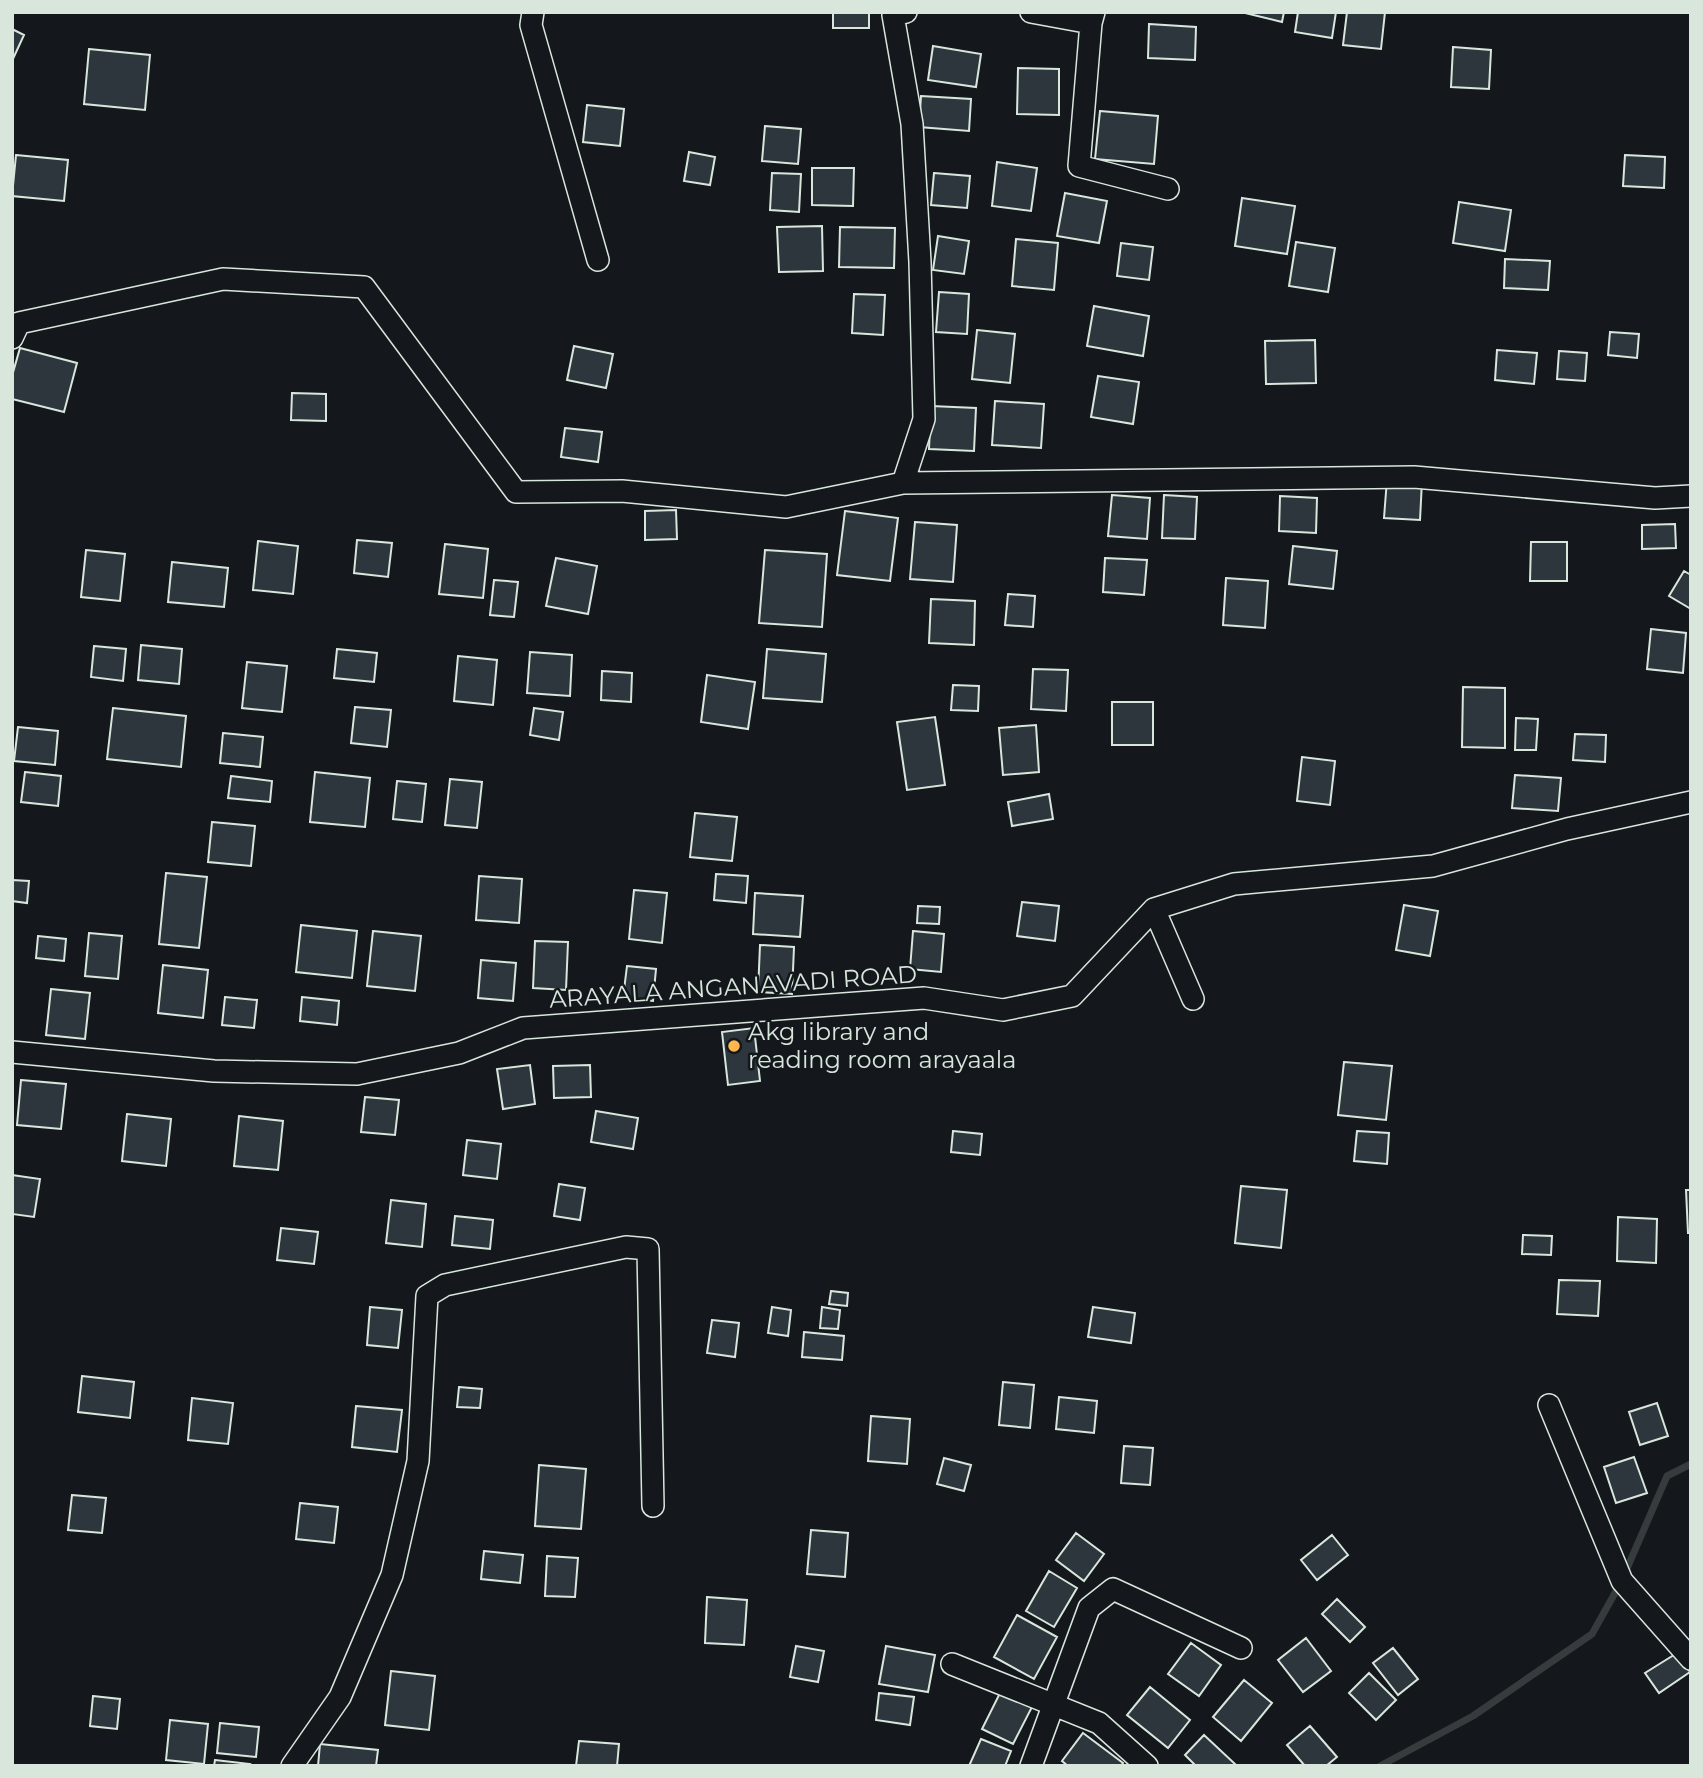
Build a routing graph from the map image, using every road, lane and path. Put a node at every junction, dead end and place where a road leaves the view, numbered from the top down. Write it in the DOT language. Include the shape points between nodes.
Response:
graph roads {
  1 [pos="533,12"];
  2 [pos="1031,12"];
  3 [pos="897,13"];
  4 [pos="1092,17"];
  5 [pos="1168,190"];
  6 [pos="598,260"];
  7 [pos="12,338"];
  8 [pos="904,483"];
  9 [pos="1691,496"];
  10 [pos="1691,802"];
  11 [pos="1154,908"];
  12 [pos="1193,999"];
  13 [pos="12,1052"];
  14 [pos="1549,1405"];
  15 [pos="653,1506"];
  16 [pos="1241,1648"];
  17 [pos="1691,1659"];
  18 [pos="952,1664"];
  19 [pos="1053,1705"];
  20 [pos="292,1766"];
  21 [pos="1031,1766"];
  22 [pos="1147,1766"];
  1 -- 6 [label="street" via="531,25"];
  2 -- 4 [label="street"];
  3 -- 8 [label="street" via="912,124 924,419"];
  4 -- 5 [label="street" via="1079,166"];
  7 -- 8 [label="street" via="19,323 223,279 364,287 516,492 622,491 786,507"];
  8 -- 9 [label="street" via="1414,477 1655,498"];
  10 -- 11 [label="street" via="1433,866 1234,884"];
  11 -- 12 [label="street"];
  11 -- 13 [label="street, ARAYALA ANGANAVADI ROAD" via="1072,996 1003,1010 924,998 523,1028 459,1053 357,1074 214,1071"];
  14 -- 17 [label="street" via="1622,1581"];
  15 -- 20 [label="street" via="648,1249 626,1247 444,1285 428,1296 418,1461 392,1575 340,1697"];
  16 -- 19 [label="street" via="1113,1589 1089,1608"];
  18 -- 19 [label="street"];
  19 -- 21 [label="street"];
  19 -- 22 [label="street" via="1099,1723"];
}
